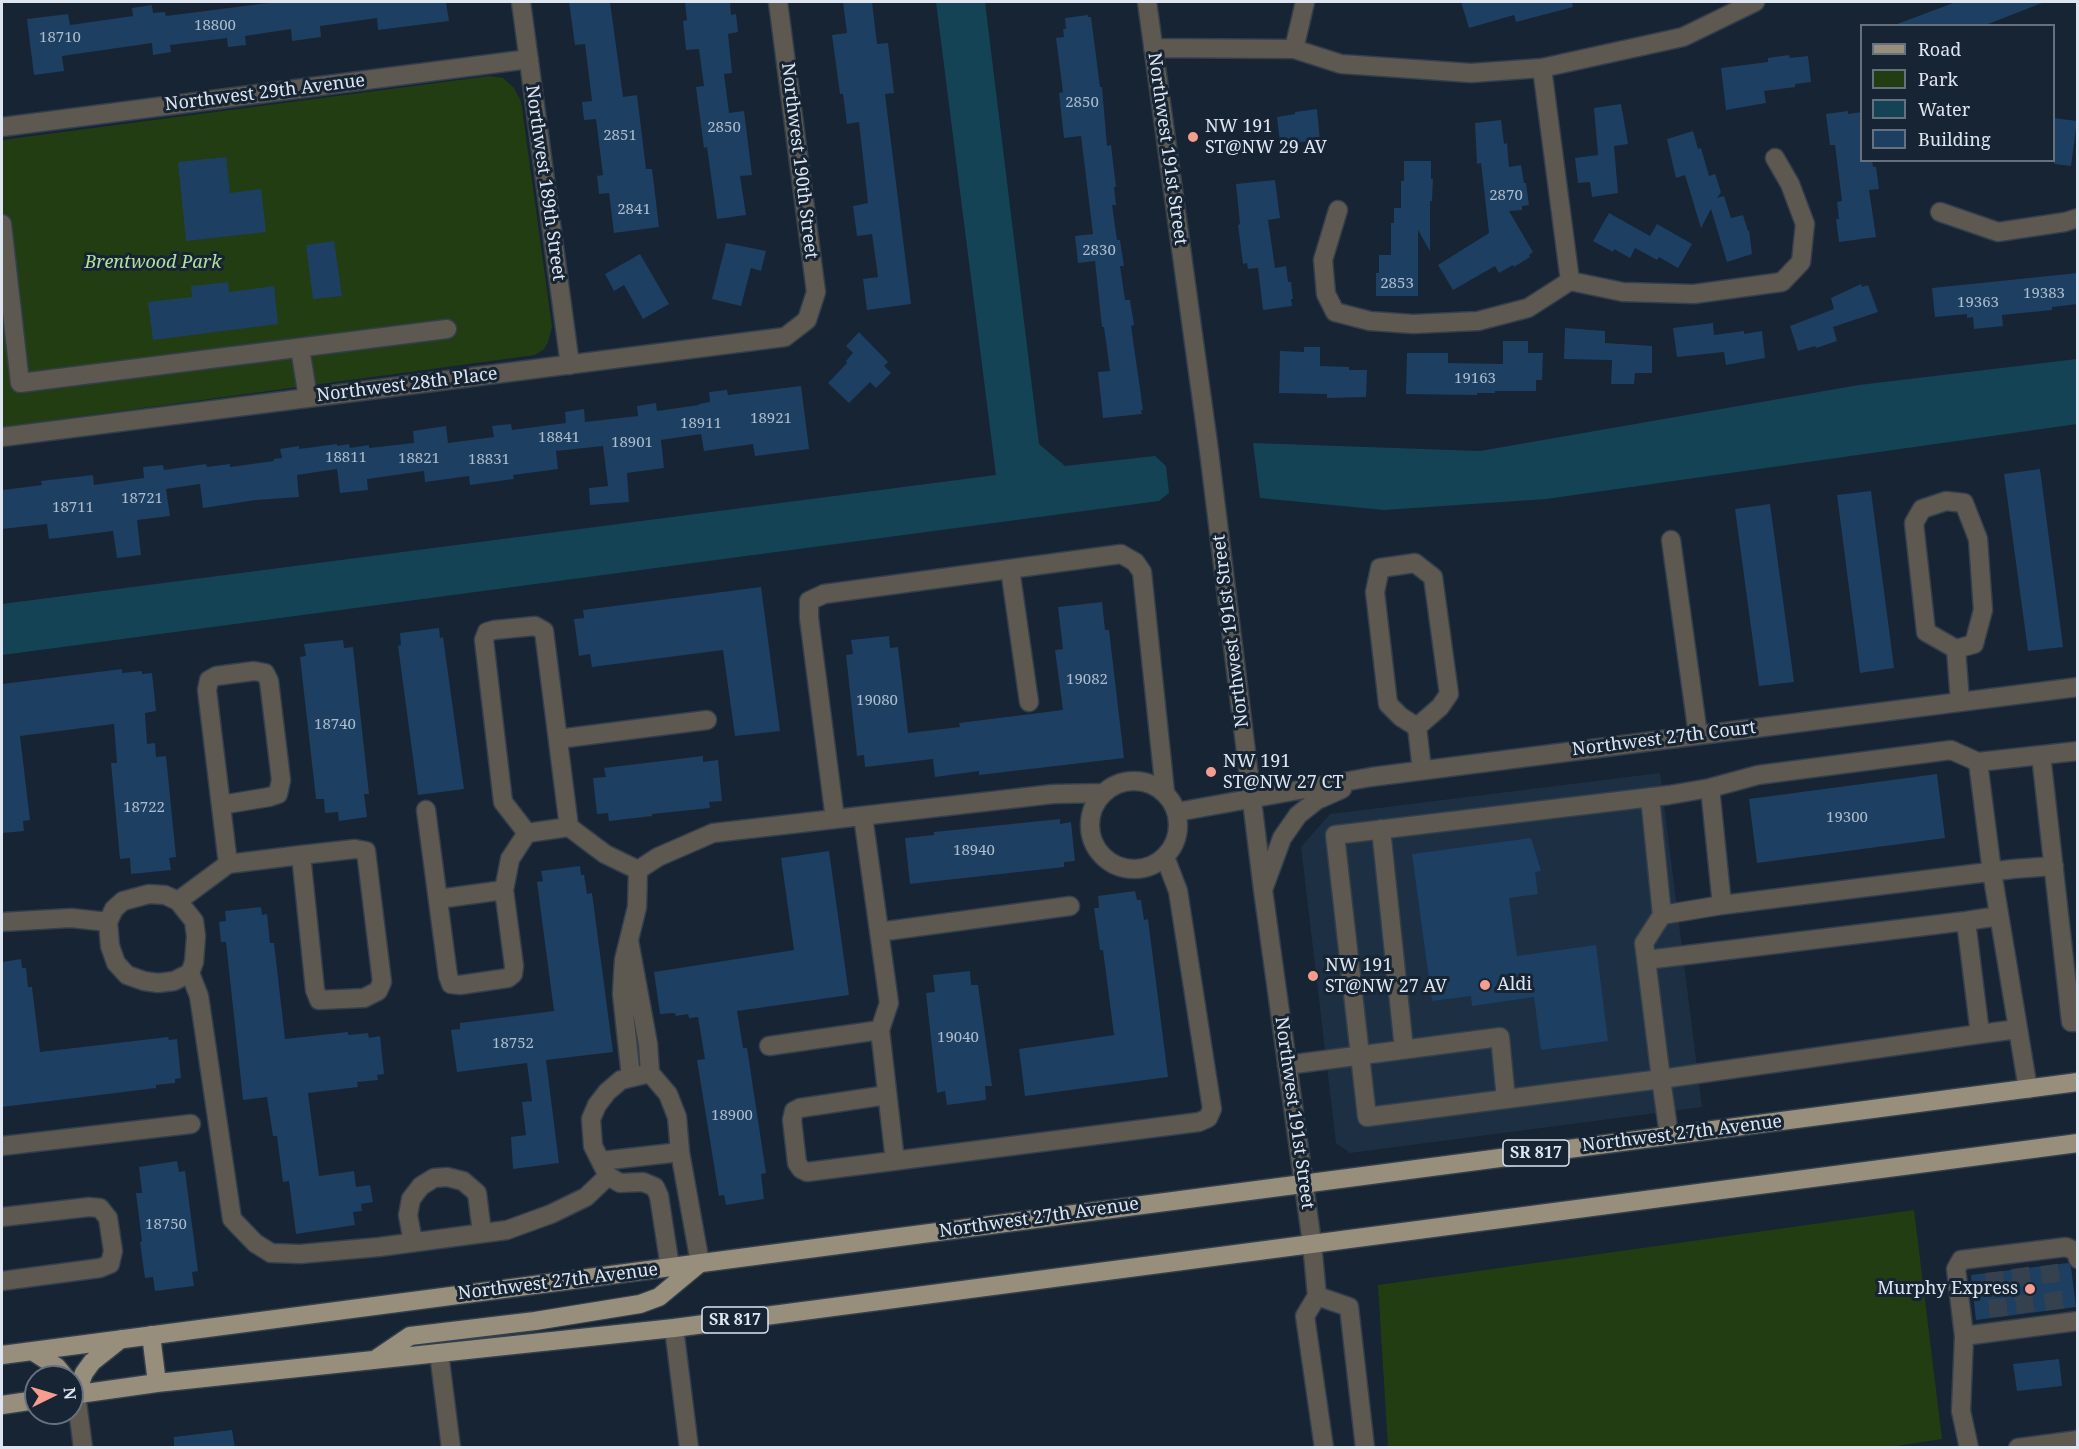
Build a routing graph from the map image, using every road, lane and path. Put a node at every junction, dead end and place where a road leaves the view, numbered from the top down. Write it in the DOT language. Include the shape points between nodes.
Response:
graph roads {
  1 [pos="521,2"];
  2 [pos="778,2"];
  3 [pos="1147,2"];
  4 [pos="1305,2"];
  5 [pos="1755,2"];
  6 [pos="1153,48"];
  7 [pos="1294,49"];
  8 [pos="529,59"];
  9 [pos="1542,68"];
  10 [pos="2,127"];
  11 [pos="1775,158"];
  12 [pos="1338,210"];
  13 [pos="1940,212"];
  14 [pos="2078,218"];
  15 [pos="2,224"];
  16 [pos="1570,281"];
  17 [pos="807,320"];
  18 [pos="447,329"];
  19 [pos="300,348"];
  20 [pos="570,365"];
  21 [pos="308,398"];
  22 [pos="2,437"];
  23 [pos="1671,540"];
  24 [pos="1011,569"];
  25 [pos="1956,649"];
  26 [pos="2078,687"];
  27 [pos="1029,702"];
  28 [pos="1960,702"];
  29 [pos="707,720"];
  30 [pos="1417,726"];
  31 [pos="1698,735"];
  32 [pos="558,739"];
  33 [pos="2078,750"];
  34 [pos="2041,754"];
  35 [pos="1978,762"];
  36 [pos="1422,770"];
  37 [pos="1371,777"];
  38 [pos="1710,788"];
  39 [pos="1165,792"];
  40 [pos="1101,794"];
  41 [pos="1252,797"];
  42 [pos="1650,797"];
  43 [pos="221,805"];
  44 [pos="426,810"];
  45 [pos="1178,812"];
  46 [pos="862,816"];
  47 [pos="835,819"];
  48 [pos="568,827"];
  49 [pos="1381,829"];
  50 [pos="527,833"];
  51 [pos="301,855"];
  52 [pos="1164,857"];
  53 [pos="228,864"];
  54 [pos="2054,866"];
  55 [pos="638,870"];
  56 [pos="1992,872"];
  57 [pos="504,890"];
  58 [pos="1263,890"];
  59 [pos="438,899"];
  60 [pos="178,901"];
  61 [pos="1722,905"];
  62 [pos="1070,906"];
  63 [pos="1662,915"];
  64 [pos="1999,916"];
  65 [pos="1966,921"];
  66 [pos="2,922"];
  67 [pos="108,922"];
  68 [pos="879,932"];
  69 [pos="629,941"];
  70 [pos="1646,960"];
  71 [pos="190,973"];
  72 [pos="2078,1022"];
  73 [pos="2018,1029"];
  74 [pos="880,1030"];
  75 [pos="1980,1034"];
  76 [pos="769,1046"];
  77 [pos="1404,1049"];
  78 [pos="1360,1055"];
  79 [pos="1287,1065"];
  80 [pos="650,1073"];
  81 [pos="631,1077"];
  82 [pos="1661,1079"];
  83 [pos="2078,1082"];
  84 [pos="2028,1089"];
  85 [pos="887,1095"];
  86 [pos="1506,1099"];
  87 [pos="191,1124"];
  88 [pos="1669,1135"];
  89 [pos="2078,1143"];
  90 [pos="2,1146"];
  91 [pos="680,1152"];
  92 [pos="895,1161"];
  93 [pos="604,1168"];
  94 [pos="1303,1183"];
  95 [pos="2,1217"];
  96 [pos="482,1233"];
  97 [pos="413,1242"];
  98 [pos="1312,1243"];
  99 [pos="2078,1259"];
  100 [pos="700,1263"];
  101 [pos="670,1267"];
  102 [pos="2,1281"];
  103 [pos="1317,1296"];
  104 [pos="2078,1321"];
  105 [pos="674,1328"];
  106 [pos="151,1335"];
  107 [pos="1964,1336"];
  108 [pos="121,1339"];
  109 [pos="32,1351"];
  110 [pos="439,1353"];
  111 [pos="2,1355"];
  112 [pos="375,1360"];
  113 [pos="54,1365"];
  114 [pos="84,1373"];
  115 [pos="157,1383"];
  116 [pos="84,1391"];
  117 [pos="24,1402"];
  118 [pos="2,1405"];
  119 [pos="79,1425"];
  120 [pos="2068,1443"];
  121 [pos="83,1448"];
  122 [pos="450,1448"];
  123 [pos="689,1448"];
  124 [pos="1323,1448"];
  125 [pos="1365,1448"];
  126 [pos="1969,1448"];
  127 [pos="2018,1448"];
  1 -- 8 [label="street, Northwest 189th Street"];
  2 -- 17 [label="street, Northwest 190th Street" via="816,292"];
  3 -- 6 [label="street, Northwest 191st Street"];
  4 -- 7 [label="street"];
  5 -- 9 [label="street" via="1683,37"];
  6 -- 7 [label="street"];
  6 -- 41 [label="street, Northwest 191st Street"];
  7 -- 9 [label="street" via="1341,64 1472,73"];
  8 -- 10 [label="street, Northwest 29th Avenue"];
  8 -- 20 [label="street, Northwest 189th Street"];
  9 -- 16 [label="street"];
  11 -- 16 [label="street" via="1805,224 1801,262 1782,282 1694,294 1623,292"];
  12 -- 16 [label="street" via="1323,260 1326,294 1335,312 1370,321 1413,324 1478,321 1528,308"];
  13 -- 14 [label="street" via="1998,232"];
  15 -- 19 [label="street" via="20,383"];
  17 -- 20 [label="street, Northwest 28th Place" via="785,337"];
  18 -- 19 [label="street"];
  19 -- 21 [label="street"];
  20 -- 21 [label="street, Northwest 28th Place"];
  21 -- 22 [label="street, Northwest 28th Place"];
  23 -- 31 [label="street"];
  24 -- 27 [label="street"];
  24 -- 39 [label="street" via="1121,554 1135,561 1142,572"];
  24 -- 47 [label="street" via="825,594 809,601"];
  25 -- 25 [label="street" via="1926,632 1914,523 1922,509 1946,501 1964,503 1978,539 1983,610 1974,644"];
  25 -- 28 [label="street"];
  26 -- 28 [label="street, Northwest 27th Court"];
  28 -- 31 [label="street, Northwest 27th Court"];
  29 -- 32 [label="street"];
  30 -- 30 [label="street" via="1449,694 1433,577 1415,563 1380,568 1375,592 1388,704"];
  30 -- 36 [label="street"];
  31 -- 36 [label="street, Northwest 27th Court"];
  32 -- 48 [label="street"];
  32 -- 50 [label="street" via="544,631 536,626 487,632 484,640 503,802"];
  33 -- 34 [label="street"];
  34 -- 35 [label="street"];
  34 -- 54 [label="street"];
  35 -- 38 [label="street" via="1951,750 1758,776"];
  35 -- 56 [label="street"];
  36 -- 37 [label="street, Northwest 27th Court"];
  37 -- 41 [label="street, Northwest 27th Court"];
  37 -- 58 [label="street" via="1317,800 1298,814 1282,838"];
  38 -- 42 [label="street"];
  38 -- 61 [label="street"];
  39 -- 40 [label="street" via="1142,782 1125,783"];
  39 -- 45 [label="street"];
  40 -- 46 [label="street" via="1053,794"];
  40 -- 52 [label="street" via="1093,804 1089,827 1092,843 1100,855 1126,869 1157,863"];
  41 -- 45 [label="street, Northwest 27th Court"];
  41 -- 58 [label="street, Northwest 191st Street"];
  42 -- 49 [label="street"];
  42 -- 63 [label="street"];
  43 -- 43 [label="street" via="209,680 254,671 265,673 281,780 278,794"];
  43 -- 53 [label="street"];
  44 -- 59 [label="street"];
  45 -- 52 [label="street" via="1174,843"];
  46 -- 47 [label="street"];
  46 -- 68 [label="street"];
  47 -- 55 [label="street" via="714,833"];
  48 -- 50 [label="street"];
  48 -- 55 [label="street" via="605,854"];
  49 -- 77 [label="street"];
  49 -- 78 [label="street" via="1335,835"];
  50 -- 57 [label="street" via="510,859"];
  51 -- 51 [label="street" via="366,851 382,982 378,991 364,998 319,1000"];
  51 -- 53 [label="street"];
  52 -- 92 [label="street" via="1178,891 1212,1109 1208,1118"];
  53 -- 60 [label="street"];
  54 -- 56 [label="street"];
  54 -- 72 [label="street" via="2071,1022"];
  55 -- 69 [label="street" via="637,907"];
  56 -- 61 [label="street"];
  56 -- 64 [label="street"];
  57 -- 59 [label="street"];
  57 -- 59 [label="street" via="513,974 460,985 451,984 448,976"];
  58 -- 79 [label="street, Northwest 191st Street"];
  60 -- 67 [label="street" via="165,895 135,897 114,909"];
  60 -- 71 [label="street" via="194,921 194,962"];
  61 -- 63 [label="street"];
  62 -- 68 [label="street"];
  63 -- 70 [label="street" via="1644,943"];
  64 -- 65 [label="street"];
  64 -- 73 [label="street"];
  65 -- 70 [label="street"];
  65 -- 75 [label="street"];
  66 -- 67 [label="street" via="71,918"];
  67 -- 71 [label="street" via="116,963 127,975 158,983"];
  68 -- 74 [label="street" via="889,1003"];
  69 -- 80 [label="street"];
  69 -- 81 [label="street" via="622,994"];
  70 -- 82 [label="street"];
  71 -- 97 [label="street" via="199,996 232,1219 271,1253 300,1254"];
  73 -- 75 [label="street"];
  73 -- 84 [label="street"];
  74 -- 76 [label="street"];
  74 -- 85 [label="street"];
  75 -- 82 [label="street"];
  77 -- 78 [label="street"];
  77 -- 86 [label="street" via="1500,1037"];
  78 -- 79 [label="street"];
  78 -- 86 [label="street" via="1367,1117"];
  79 -- 94 [label="street, Northwest 191st Street"];
  80 -- 81 [label="street"];
  80 -- 91 [label="street" via="668,1094 677,1117"];
  81 -- 93 [label="street" via="607,1092 591,1119 593,1146"];
  82 -- 86 [label="street"];
  82 -- 88 [label="street"];
  83 -- 84 [label="main road, Northwest 27th Avenue / SR 817"];
  84 -- 88 [label="main road, Northwest 27th Avenue / SR 817"];
  85 -- 92 [label="street"];
  85 -- 92 [label="street" via="794,1111 797,1163 807,1172"];
  87 -- 90 [label="street"];
  88 -- 94 [label="main road, Northwest 27th Avenue / SR 817"];
  89 -- 98 [label="main road, SR 817"];
  91 -- 93 [label="street"];
  91 -- 100 [label="street"];
  93 -- 96 [label="street" via="586,1197 507,1230"];
  93 -- 101 [label="street" via="620,1183 643,1182 654,1187 659,1196"];
  94 -- 98 [label="street, Northwest 191st Street"];
  94 -- 100 [label="main road, Northwest 27th Avenue / SR 817"];
  95 -- 102 [label="street" via="100,1208 108,1218 113,1251 110,1264 100,1268"];
  96 -- 97 [label="street"];
  96 -- 97 [label="street" via="477,1193 463,1181 447,1176 434,1178 411,1199 408,1215"];
  98 -- 103 [label="street, Northwest 191st Street"];
  98 -- 105 [label="main road, SR 817"];
  99 -- 107 [label="street" via="2066,1247 2048,1257 2019,1261 1993,1264 1961,1260 1956,1269"];
  100 -- 101 [label="main road, Northwest 27th Avenue / SR 817"];
  100 -- 112 [label="main road" via="659,1297 640,1304 410,1336"];
  101 -- 106 [label="main road, Northwest 27th Avenue / SR 817"];
  103 -- 124 [label="street, Northwest 191st Street" via="1305,1316"];
  103 -- 125 [label="street" via="1349,1307"];
  104 -- 107 [label="street" via="2056,1317 2000,1324"];
  105 -- 110 [label="main road, SR 817"];
  105 -- 123 [label="street"];
  106 -- 108 [label="main road, Northwest 27th Avenue / SR 817"];
  106 -- 115 [label="main road"];
  107 -- 126 [label="street" via="1961,1411"];
  108 -- 109 [label="main road, Northwest 27th Avenue / SR 817"];
  108 -- 114 [label="main road"];
  109 -- 111 [label="main road, Northwest 27th Avenue / SR 817"];
  109 -- 113 [label="main road"];
  110 -- 112 [label="main road, SR 817"];
  110 -- 122 [label="street"];
  112 -- 115 [label="main road, SR 817"];
  115 -- 116 [label="main road, SR 817"];
  117 -- 118 [label="main road"];
  119 -- 121 [label="street"];
  120 -- 127 [label="street"];
}
